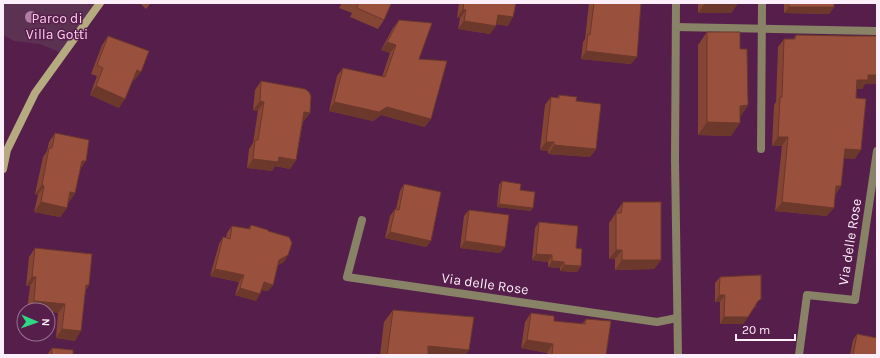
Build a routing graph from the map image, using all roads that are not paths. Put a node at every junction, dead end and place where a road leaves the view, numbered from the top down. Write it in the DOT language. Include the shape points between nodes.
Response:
graph roads {
  1 [pos="100,3"];
  2 [pos="676,3"];
  3 [pos="762,3"];
  4 [pos="676,27"];
  5 [pos="762,29"];
  6 [pos="877,31"];
  7 [pos="761,149"];
  8 [pos="877,151"];
  9 [pos="3,169"];
  10 [pos="362,220"];
  11 [pos="677,318"];
  12 [pos="678,355"];
  13 [pos="799,355"];
  1 -- 9 [label="street" via="35,93 7,150"];
  2 -- 4 [label="street"];
  3 -- 5 [label="street"];
  4 -- 5 [label="street"];
  4 -- 11 [label="street"];
  5 -- 6 [label="street"];
  5 -- 7 [label="street"];
  8 -- 13 [label="street, Via delle Rose" via="854,300 806,295"];
  10 -- 11 [label="street, Via delle Rose" via="347,277 657,322"];
  11 -- 12 [label="street"];
}
